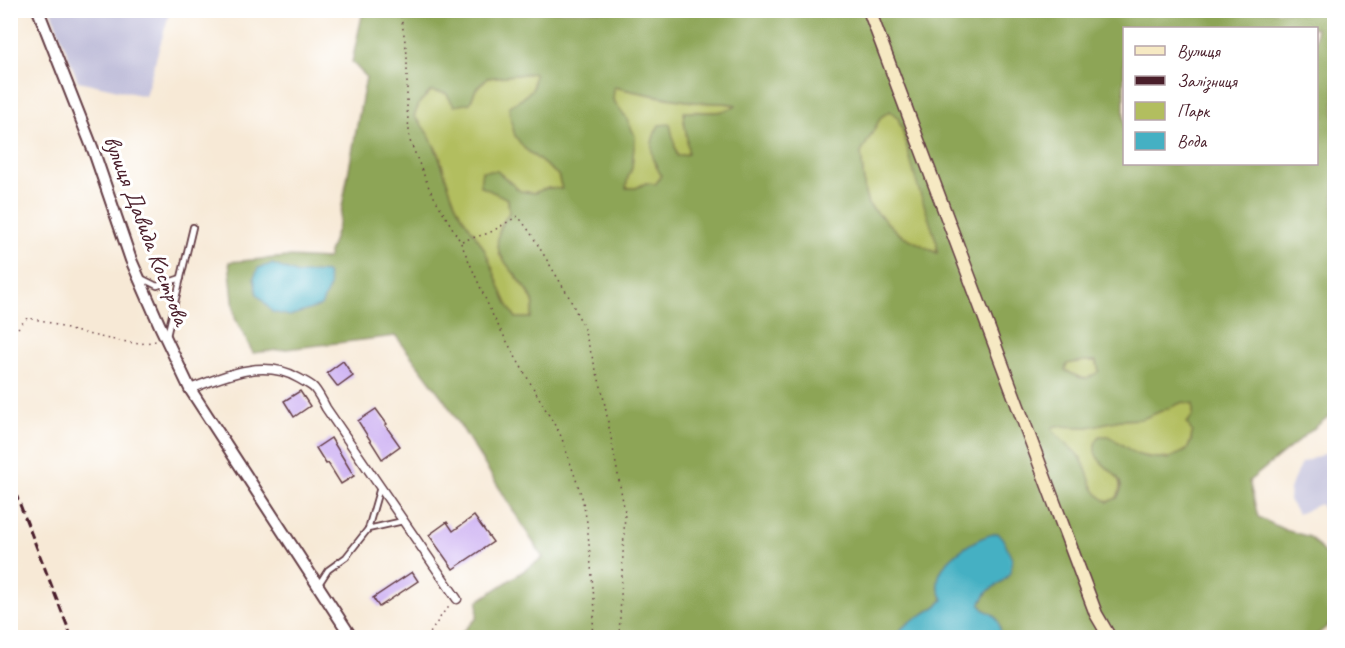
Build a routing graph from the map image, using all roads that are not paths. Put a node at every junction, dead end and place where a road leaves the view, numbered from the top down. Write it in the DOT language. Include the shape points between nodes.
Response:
graph roads {
  1 [pos="38,10"];
  2 [pos="869,10"];
  3 [pos="193,227"];
  4 [pos="139,277"];
  5 [pos="181,278"];
  6 [pos="166,339"];
  7 [pos="190,389"];
  8 [pos="380,487"];
  9 [pos="404,521"];
  10 [pos="368,529"];
  11 [pos="318,586"];
  12 [pos="457,599"];
  13 [pos="352,638"];
  14 [pos="1110,638"];
  1 -- 4 [label="street, вулиця Давида Кострова"];
  2 -- 14 [label="main road" via="1096,614"];
  3 -- 5 [label="lane"];
  4 -- 5 [label="lane" via="157,286"];
  4 -- 6 [label="street, вулиця Давида Кострова"];
  5 -- 6 [label="lane"];
  6 -- 7 [label="street, вулиця Давида Кострова"];
  7 -- 8 [label="street" via="258,368 281,370 294,376 314,387"];
  7 -- 11 [label="street, вулиця Давида Кострова"];
  8 -- 9 [label="street"];
  8 -- 10 [label="lane"];
  9 -- 10 [label="lane"];
  9 -- 12 [label="street"];
  10 -- 11 [label="lane" via="346,557 328,570"];
  11 -- 13 [label="street, вулиця Давида Кострова"];
}
